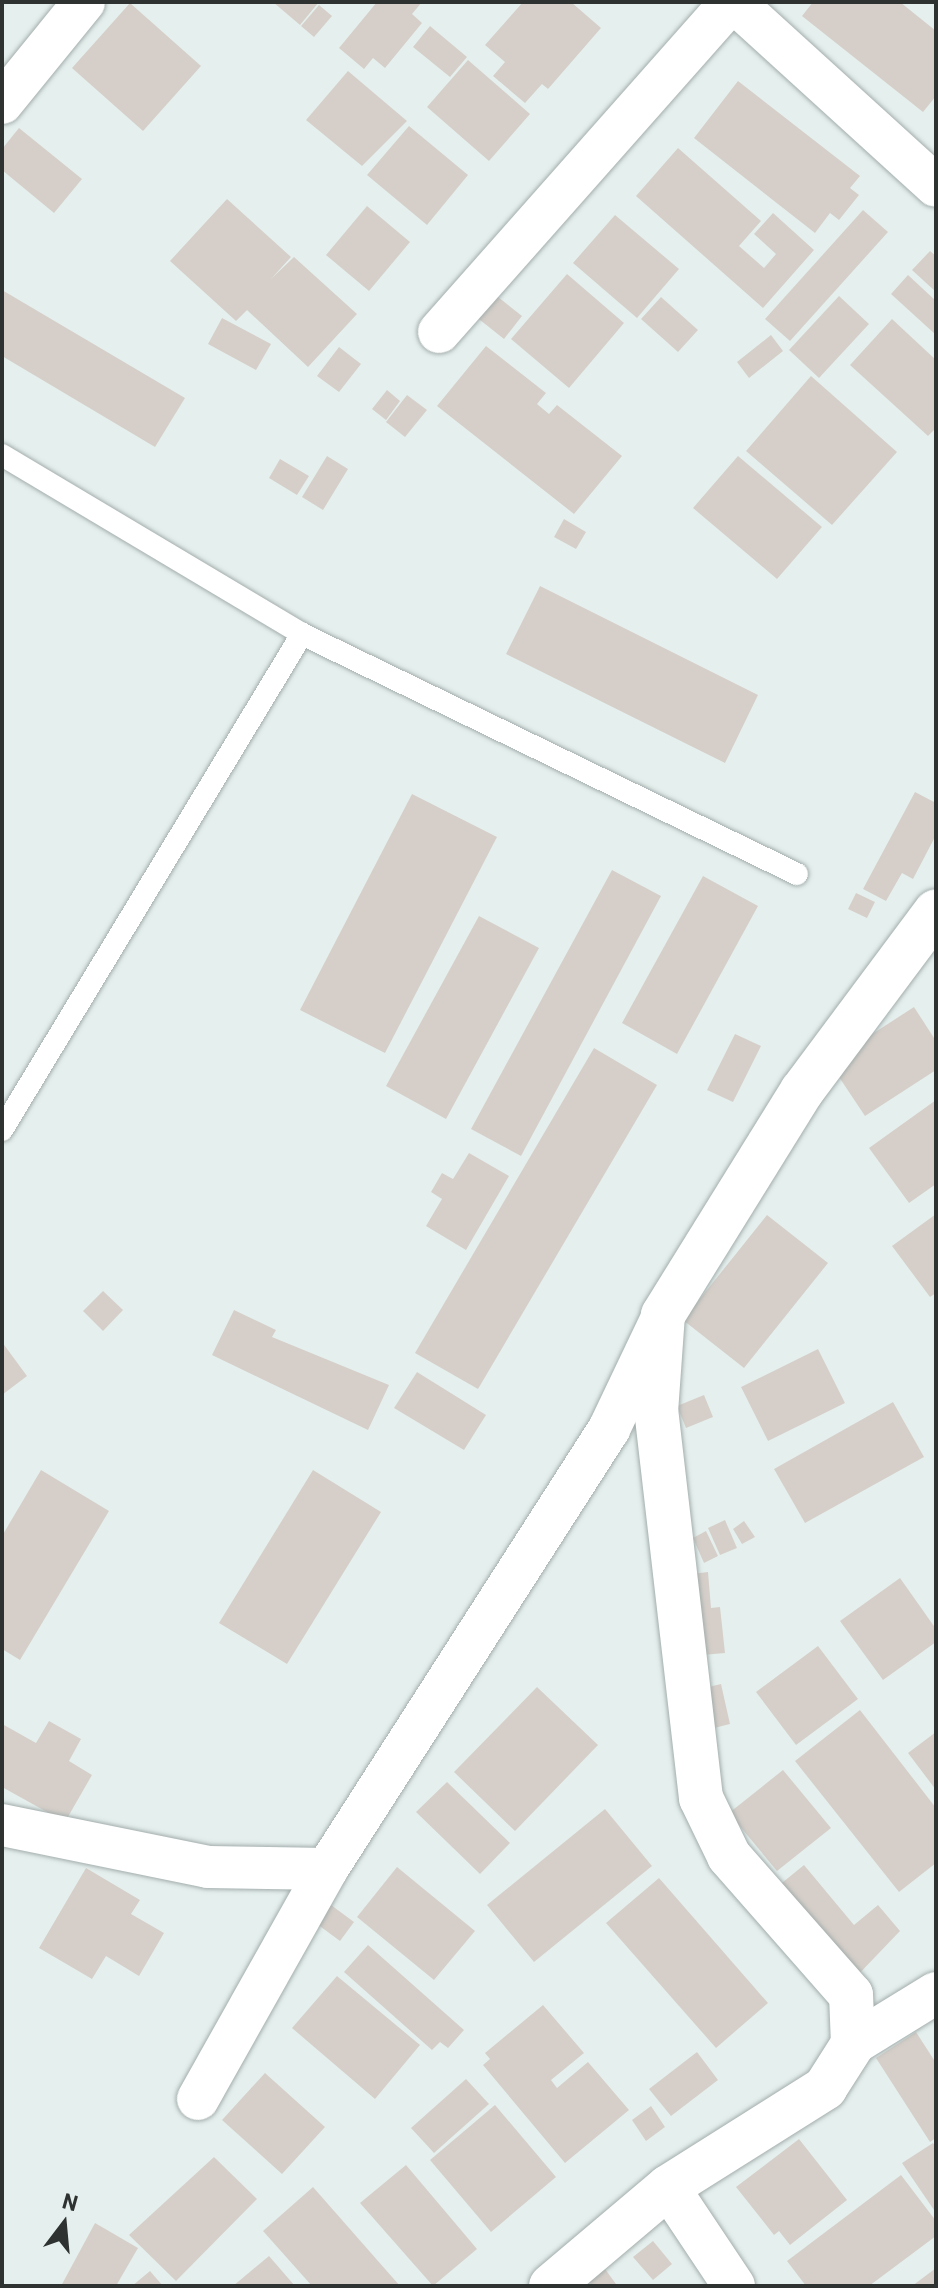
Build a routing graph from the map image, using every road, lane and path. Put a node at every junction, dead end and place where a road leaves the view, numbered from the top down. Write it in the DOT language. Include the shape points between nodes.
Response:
graph roads {
  1 [pos="84,2"];
  2 [pos="733,2"];
  3 [pos="2,103"];
  4 [pos="936,186"];
  5 [pos="439,332"];
  6 [pos="2,455"];
  7 [pos="302,634"];
  8 [pos="797,874"];
  9 [pos="931,925"];
  10 [pos="2,1130"];
  11 [pos="663,1315"];
  12 [pos="2,1825"];
  13 [pos="327,1869"];
  14 [pos="936,1993"];
  15 [pos="853,2044"];
  16 [pos="198,2099"];
  17 [pos="668,2187"];
  18 [pos="551,2286"];
  19 [pos="734,2286"];
  1 -- 3 [label="street"];
  2 -- 4 [label="street"];
  2 -- 5 [label="street"];
  6 -- 7 [label="lane"];
  7 -- 8 [label="lane"];
  7 -- 10 [label="lane"];
  9 -- 11 [label="street" via="802,1091"];
  11 -- 13 [label="street" via="609,1429"];
  11 -- 15 [label="street" via="656,1412 701,1798 729,1856 851,1995"];
  12 -- 13 [label="street" via="208,1867"];
  13 -- 16 [label="street"];
  14 -- 15 [label="street"];
  15 -- 17 [label="street" via="825,2088"];
  17 -- 18 [label="street"];
  17 -- 19 [label="street"];
}
